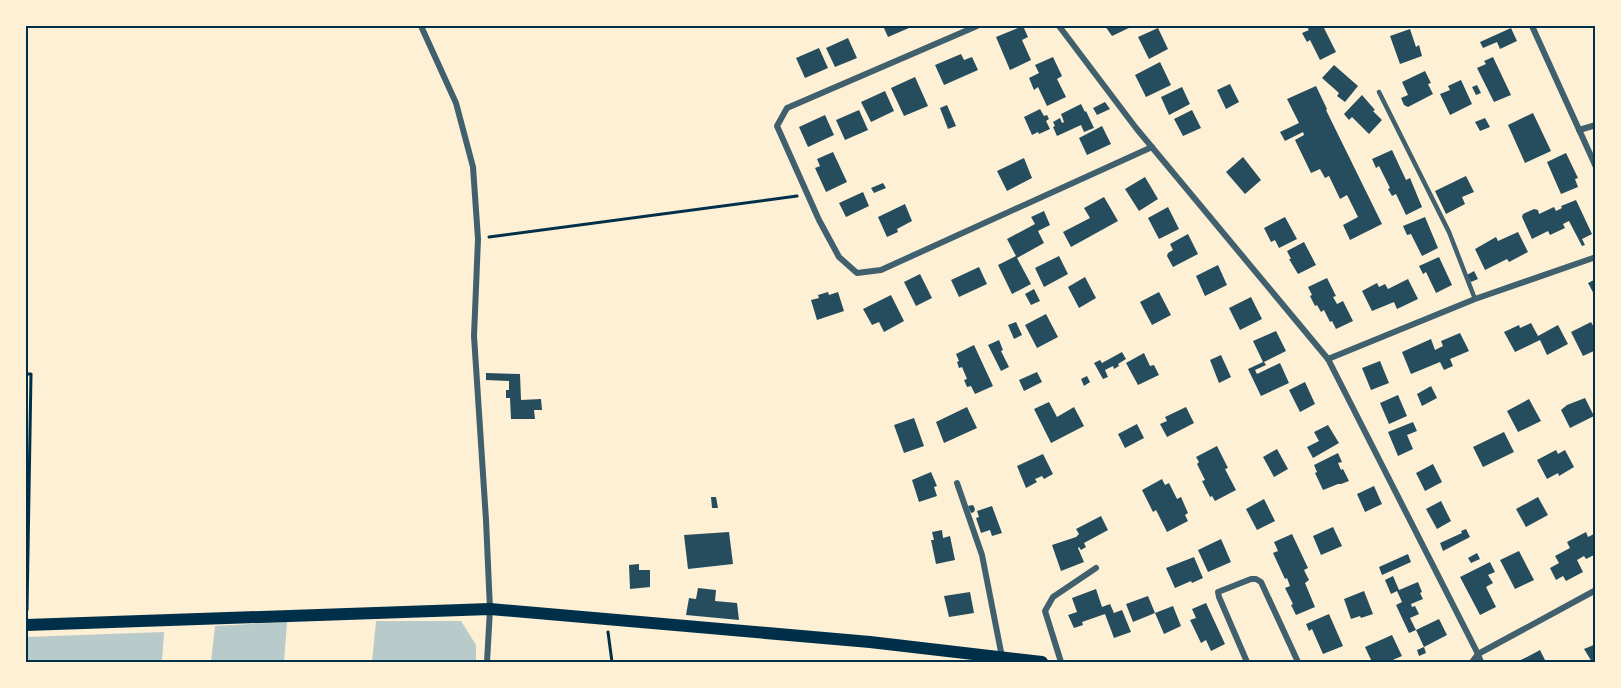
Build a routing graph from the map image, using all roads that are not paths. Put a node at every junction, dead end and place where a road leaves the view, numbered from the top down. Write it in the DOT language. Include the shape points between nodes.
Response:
graph roads {
  1 [pos="421,26"];
  2 [pos="977,26"];
  3 [pos="1059,26"];
  4 [pos="1532,26"];
  5 [pos="1379,92"];
  6 [pos="1596,125"];
  7 [pos="1579,130"];
  8 [pos="1152,147"];
  9 [pos="1596,167"];
  10 [pos="1596,257"];
  11 [pos="1475,299"];
  12 [pos="1328,359"];
  13 [pos="957,483"];
  14 [pos="1096,568"];
  15 [pos="1596,590"];
  16 [pos="490,609"];
  17 [pos="26,626"];
  18 [pos="1478,654"];
  19 [pos="1002,658"];
  20 [pos="487,663"];
  21 [pos="1042,663"];
  22 [pos="1060,663"];
  23 [pos="1247,663"];
  24 [pos="1298,663"];
  25 [pos="1472,663"];
  26 [pos="1481,663"];
  1 -- 16 [label="street" via="456,103 473,167 478,239 474,336"];
  2 -- 8 [label="street" via="787,108 777,126 839,257 857,273 881,270"];
  3 -- 8 [label="street"];
  4 -- 7 [label="street"];
  5 -- 11 [label="lane" via="1449,232"];
  6 -- 7 [label="street"];
  7 -- 9 [label="street"];
  8 -- 12 [label="street"];
  10 -- 11 [label="street"];
  11 -- 12 [label="street"];
  12 -- 18 [label="street"];
  13 -- 19 [label="street" via="982,555"];
  14 -- 22 [label="street" via="1053,597 1045,611"];
  15 -- 18 [label="street"];
  16 -- 17 [label="main road"];
  16 -- 19 [label="main road" via="870,642"];
  16 -- 20 [label="street"];
  18 -- 25 [label="street"];
  18 -- 26 [label="street"];
  19 -- 21 [label="main road"];
  23 -- 24 [label="street" via="1218,592 1256,579 1261,582"];
}
